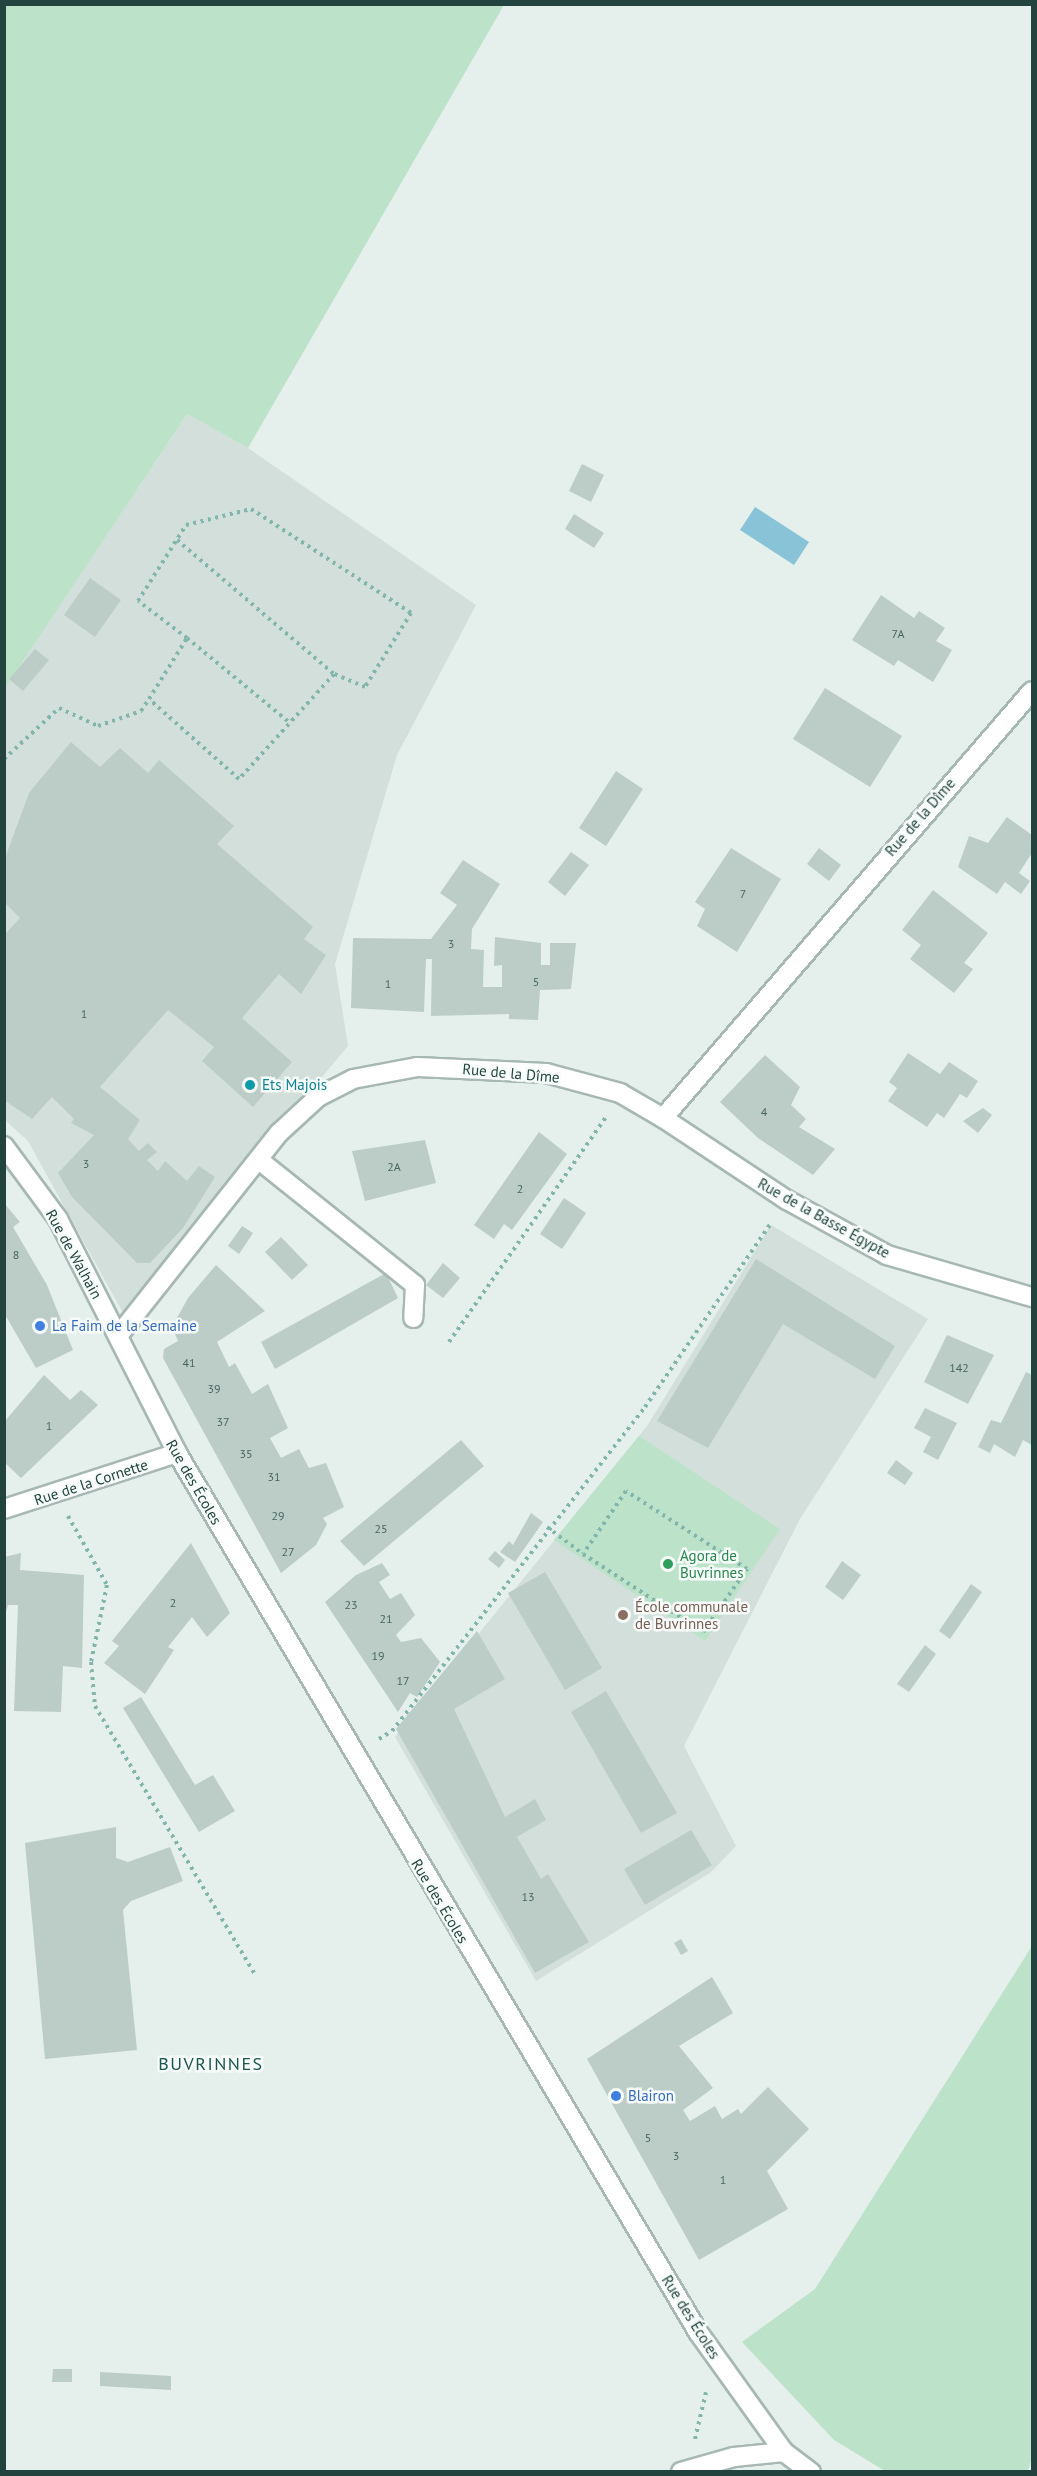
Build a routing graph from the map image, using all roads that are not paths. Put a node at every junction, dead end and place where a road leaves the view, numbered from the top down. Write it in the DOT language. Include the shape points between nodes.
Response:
graph roads {
  1 [pos="1032,691"];
  2 [pos="663,1118"];
  3 [pos="4,1146"];
  4 [pos="259,1160"];
  5 [pos="1032,1297"];
  6 [pos="413,1318"];
  7 [pos="118,1336"];
  8 [pos="177,1453"];
  9 [pos="4,1509"];
  10 [pos="784,2452"];
  11 [pos="683,2470"];
  12 [pos="811,2472"];
  1 -- 2 [label="street, Rue de la Dîme"];
  2 -- 4 [label="street, Rue de la Dîme" via="620,1093 546,1073 389,1069 353,1079 318,1097"];
  2 -- 5 [label="street, Rue de la Basse Égypte" via="787,1200 887,1255"];
  3 -- 7 [label="street, Rue de Walhain" via="58,1219"];
  4 -- 6 [label="street" via="415,1285"];
  4 -- 7 [label="street, Rue de la Dîme"];
  7 -- 8 [label="street, Rue des Écoles"];
  8 -- 9 [label="street, Rue de la Cornette"];
  8 -- 10 [label="street, Rue des Écoles" via="698,2332"];
  10 -- 11 [label="street" via="734,2457"];
  10 -- 12 [label="street, Rue des Écoles"];
}
